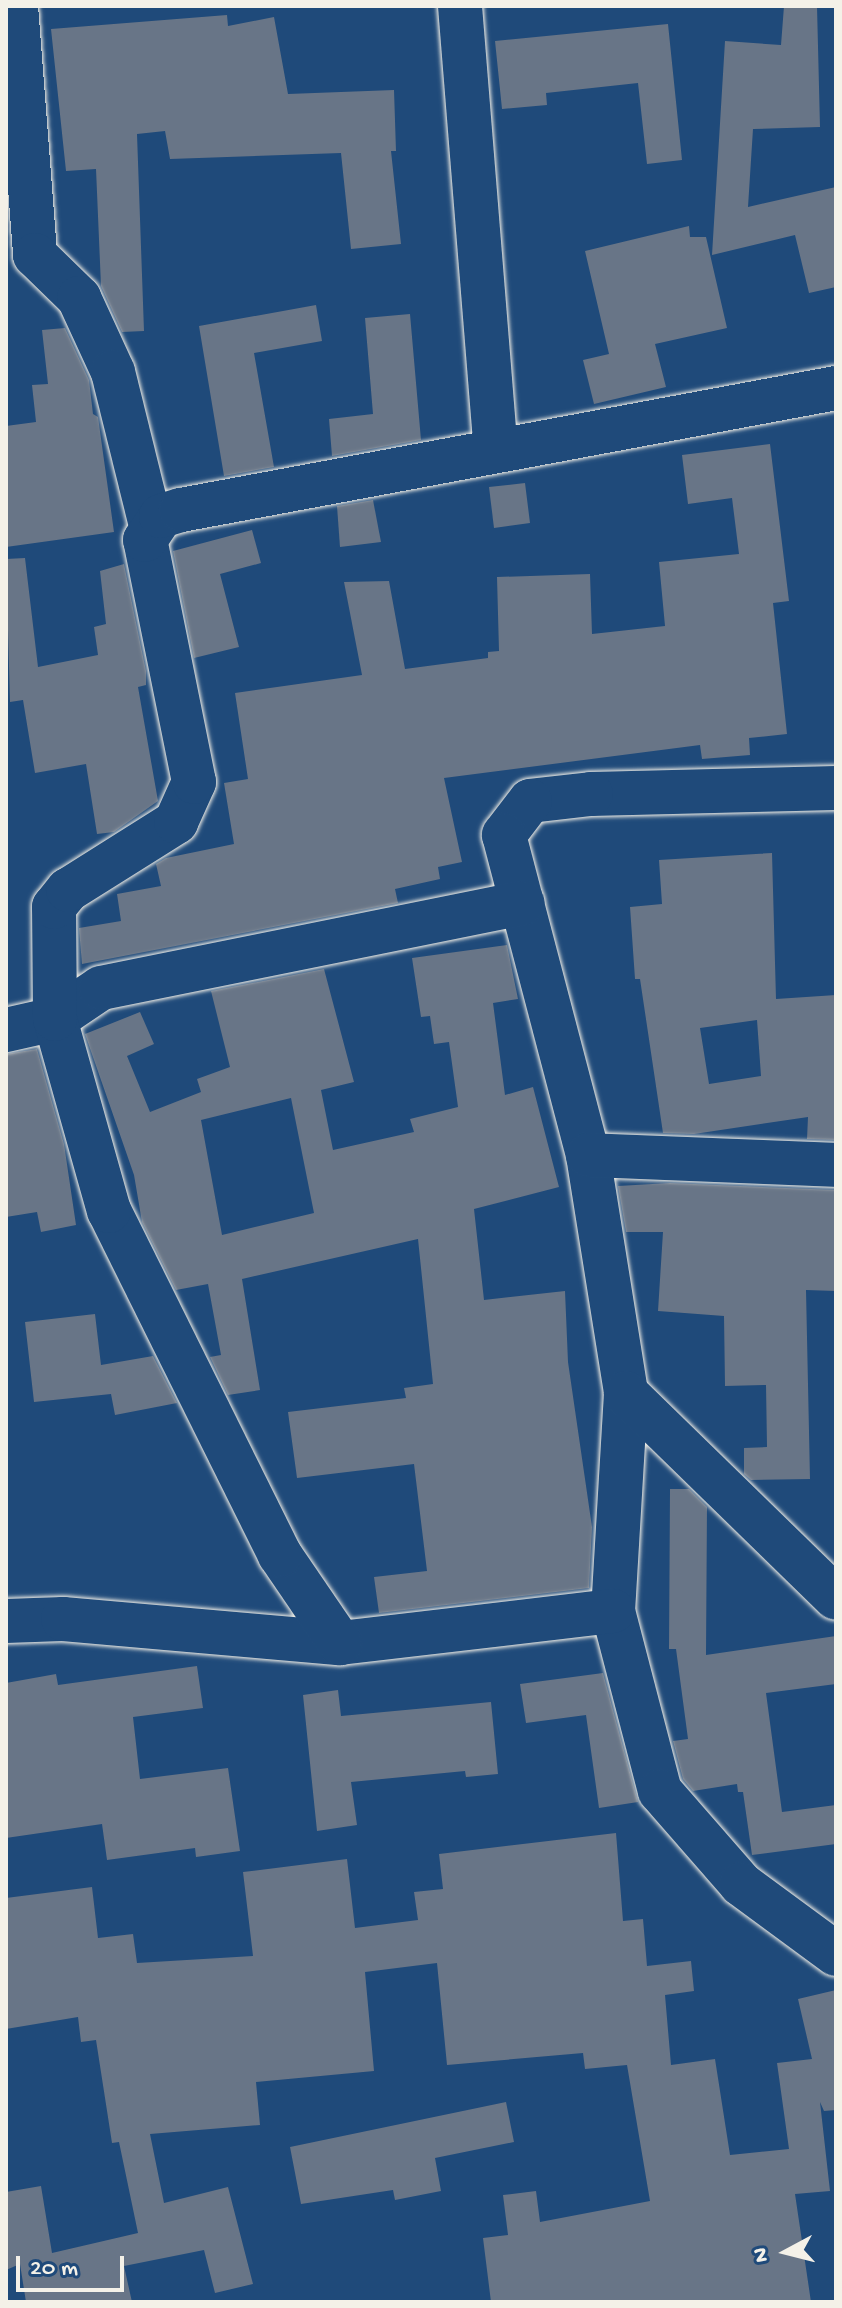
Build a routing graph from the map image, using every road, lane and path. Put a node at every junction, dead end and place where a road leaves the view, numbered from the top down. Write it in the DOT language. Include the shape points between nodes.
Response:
graph roads {
  1 [pos="16,6"];
  2 [pos="460,6"];
  3 [pos="836,388"];
  4 [pos="496,451"];
  5 [pos="151,526"];
  6 [pos="836,788"];
  7 [pos="523,903"];
  8 [pos="55,1019"];
  9 [pos="6,1030"];
  10 [pos="588,1155"];
  11 [pos="836,1165"];
  12 [pos="626,1393"];
  13 [pos="836,1598"];
  14 [pos="613,1611"];
  15 [pos="6,1621"];
  16 [pos="340,1643"];
  17 [pos="836,1954"];
  1 -- 5 [label="street" via="35,255 79,298 113,372"];
  2 -- 4 [label="street"];
  3 -- 4 [label="street"];
  4 -- 5 [label="street" via="181,510 161,516"];
  5 -- 8 [label="street" via="145,540 194,782 176,822 68,890 54,907"];
  6 -- 7 [label="street" via="591,794 530,801 504,835"];
  7 -- 8 [label="street" via="101,988"];
  7 -- 10 [label="street"];
  8 -- 9 [label="street"];
  8 -- 16 [label="street" via="109,1211 280,1555"];
  10 -- 11 [label="street"];
  10 -- 12 [label="street"];
  12 -- 13 [label="street"];
  12 -- 14 [label="street"];
  14 -- 16 [label="street"];
  14 -- 17 [label="street" via="660,1791 741,1884"];
  15 -- 16 [label="street" via="63,1619"];
}
